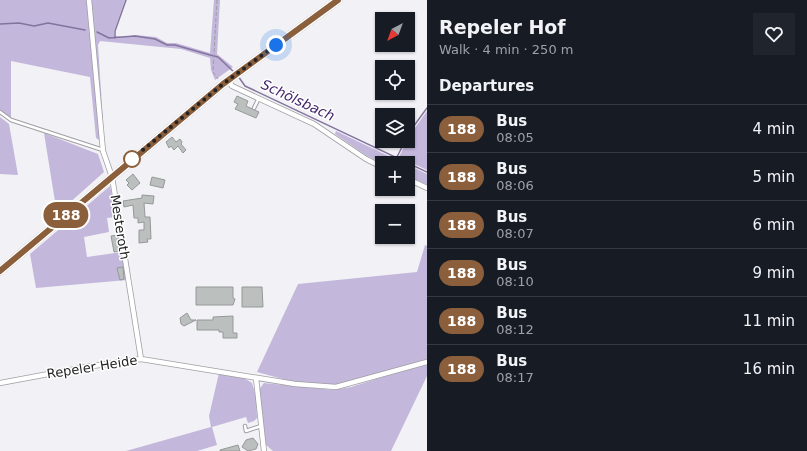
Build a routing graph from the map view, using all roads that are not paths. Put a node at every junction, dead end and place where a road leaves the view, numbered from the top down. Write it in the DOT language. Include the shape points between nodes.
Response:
graph roads {
  1 [pos="89,0"];
  2 [pos="338,0"];
  3 [pos="231,78"];
  4 [pos="259,97"];
  5 [pos="254,108"];
  6 [pos="0,112"];
  7 [pos="103,150"];
  8 [pos="375,163"];
  9 [pos="112,176"];
  10 [pos="415,182"];
  11 [pos="427,188"];
  12 [pos="0,271"];
  13 [pos="141,359"];
  14 [pos="427,362"];
  15 [pos="256,378"];
  16 [pos="0,383"];
  17 [pos="245,426"];
  18 [pos="261,426"];
  19 [pos="264,451"];
  1 -- 7 [label="street, Mesteroth"];
  2 -- 3 [label="main road"];
  3 -- 4 [label="street" via="232,86"];
  3 -- 9 [label="main road"];
  4 -- 5 [label="lane"];
  4 -- 8 [label="street" via="314,124"];
  6 -- 7 [label="lane" via="11,120"];
  7 -- 9 [label="street, Mesteroth"];
  9 -- 12 [label="main road"];
  9 -- 13 [label="street, Mesteroth"];
  10 -- 11 [label="street"];
  13 -- 15 [label="street, Repeler Heide"];
  13 -- 16 [label="street, Repeler Heide"];
  14 -- 15 [label="street, Repeler Heide" via="336,387 322,388"];
  15 -- 18 [label="street"];
  17 -- 18 [label="lane" via="246,431"];
  18 -- 19 [label="street"];
}
